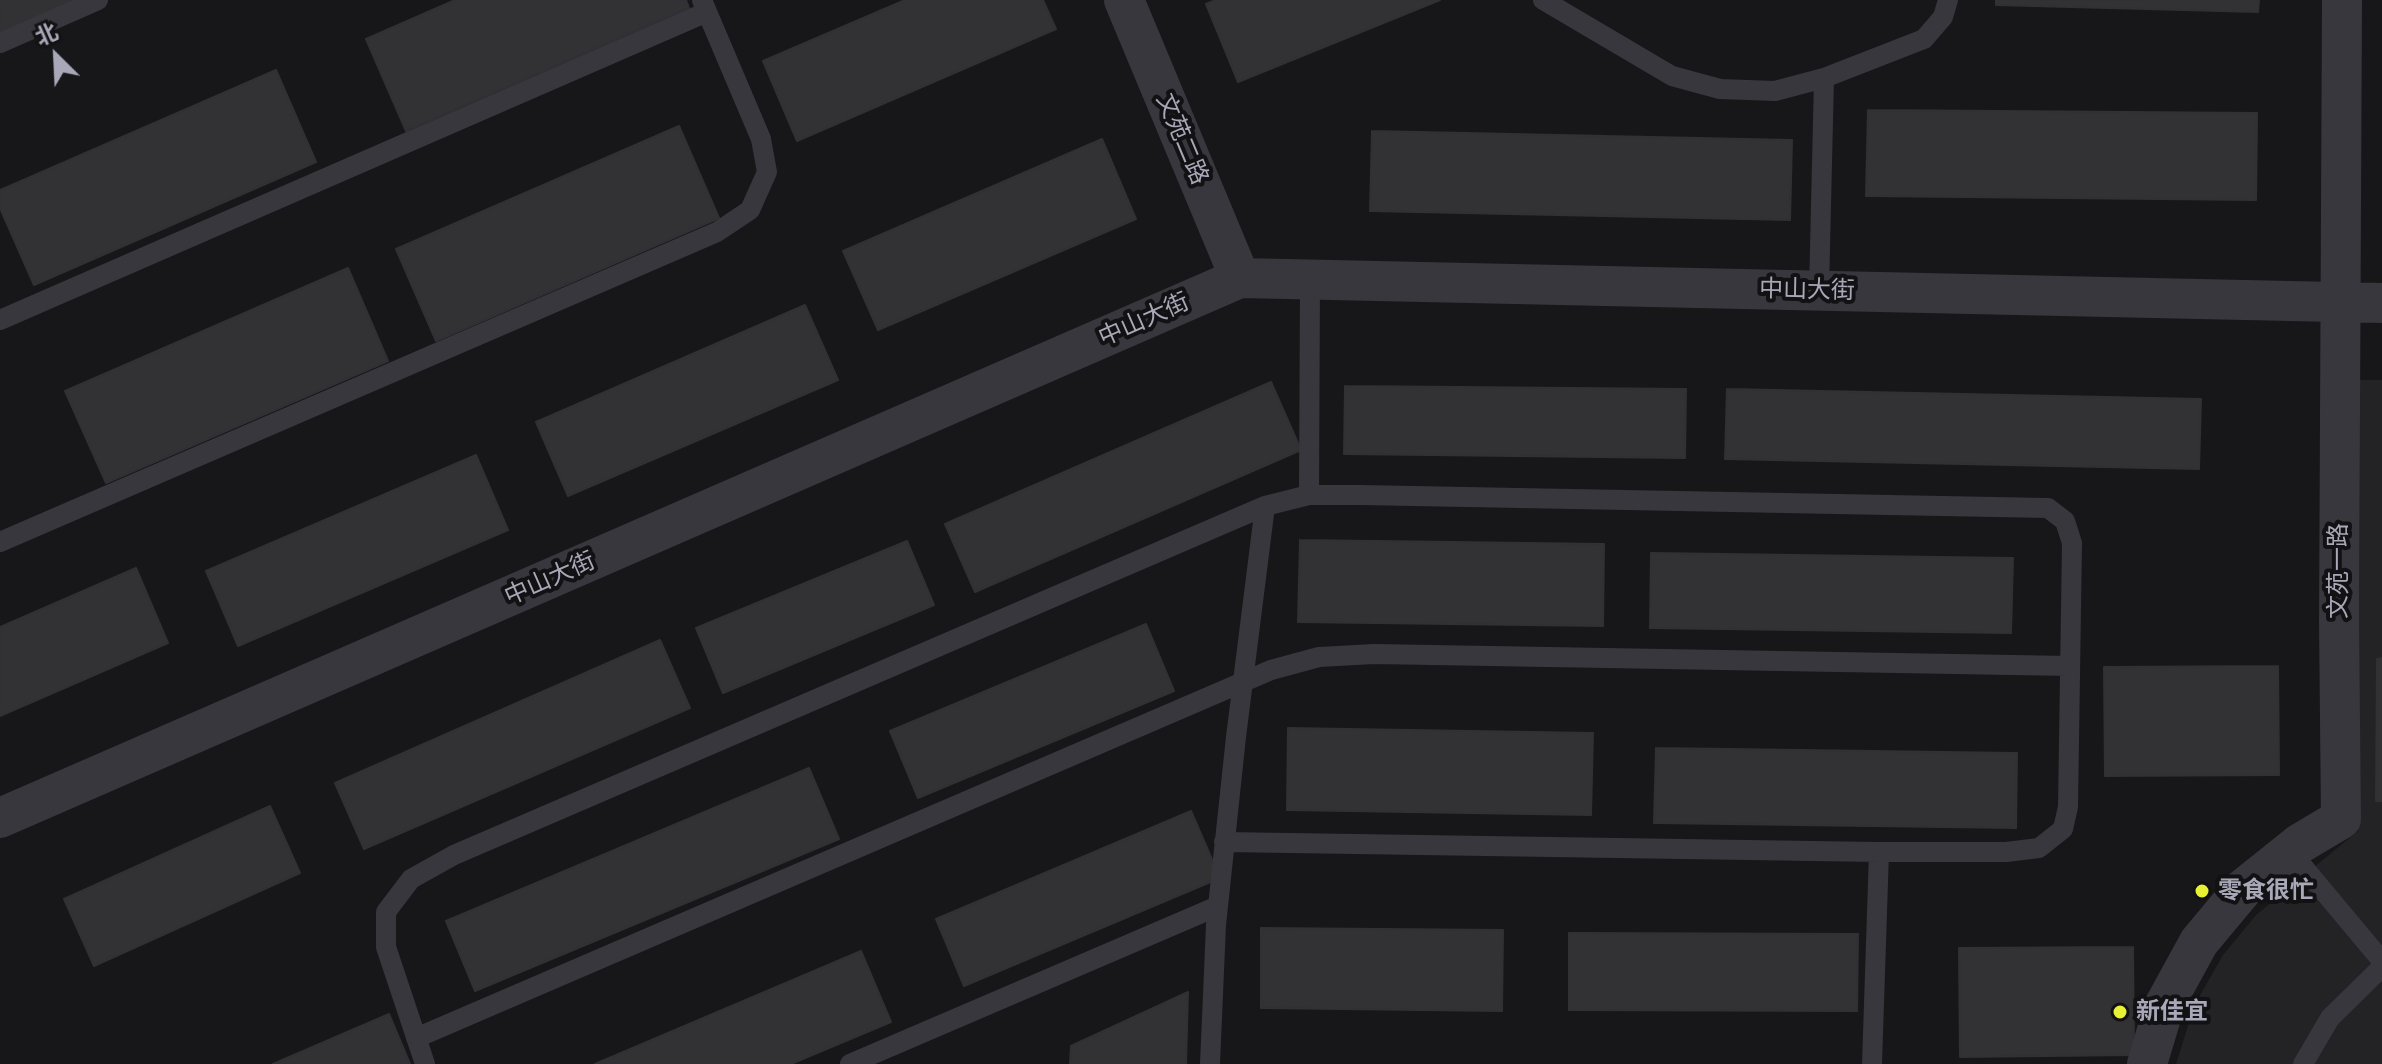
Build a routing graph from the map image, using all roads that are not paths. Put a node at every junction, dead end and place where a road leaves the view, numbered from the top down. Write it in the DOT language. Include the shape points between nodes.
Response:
graph roads {
  1 [pos="98,0"];
  2 [pos="1124,0"];
  3 [pos="1543,0"];
  4 [pos="1948,0"];
  5 [pos="2342,0"];
  6 [pos="705,6"];
  7 [pos="0,43"];
  8 [pos="1824,78"];
  9 [pos="1240,278"];
  10 [pos="1310,281"];
  11 [pos="1819,291"];
  12 [pos="2342,302"];
  13 [pos="2382,303"];
  14 [pos="0,320"];
  15 [pos="1309,495"];
  16 [pos="1265,506"];
  17 [pos="1,537"];
  18 [pos="2070,666"];
  19 [pos="1243,683"];
  20 [pos="0,818"];
  21 [pos="1224,842"];
  22 [pos="2290,851"];
  23 [pos="1879,852"];
  24 [pos="1218,906"];
  25 [pos="2382,964"];
  26 [pos="416,1038"];
  27 [pos="425,1064"];
  28 [pos="850,1064"];
  29 [pos="1210,1064"];
  30 [pos="1872,1064"];
  31 [pos="2147,1064"];
  32 [pos="2303,1064"];
  1 -- 7 [label="lane"];
  2 -- 9 [label="street, 文苑二路"];
  3 -- 8 [label="lane" via="1672,76 1720,89 1775,91"];
  4 -- 8 [label="lane" via="1943,17 1924,39"];
  5 -- 12 [label="street, 文苑一路"];
  6 -- 14 [label="lane"];
  6 -- 17 [label="lane" via="761,139 767,172 750,210 717,232"];
  8 -- 11 [label="lane"];
  9 -- 10 [label="street, 中山大街"];
  9 -- 20 [label="street, 中山大街"];
  10 -- 11 [label="street, 中山大街"];
  10 -- 15 [label="lane"];
  11 -- 12 [label="street, 中山大街"];
  12 -- 13 [label="street, 中山大街"];
  12 -- 22 [label="street, 文苑一路" via="2341,819"];
  15 -- 16 [label="lane"];
  15 -- 18 [label="lane" via="2048,508 2065,521 2072,543"];
  16 -- 19 [label="lane"];
  16 -- 26 [label="lane" via="469,849 411,879 386,912 386,947"];
  18 -- 19 [label="lane" via="1374,654 1319,657"];
  18 -- 23 [label="lane" via="2068,807 2063,829 2039,848"];
  19 -- 21 [label="lane"];
  19 -- 26 [label="lane"];
  21 -- 23 [label="lane"];
  21 -- 24 [label="lane"];
  22 -- 25 [label="lane"];
  22 -- 31 [label="street, 文苑一路" via="2244,888 2199,942 2165,1004"];
  23 -- 30 [label="lane"];
  24 -- 28 [label="lane"];
  24 -- 29 [label="lane"];
  25 -- 32 [label="lane" via="2330,1018"];
  26 -- 27 [label="lane"];
}
